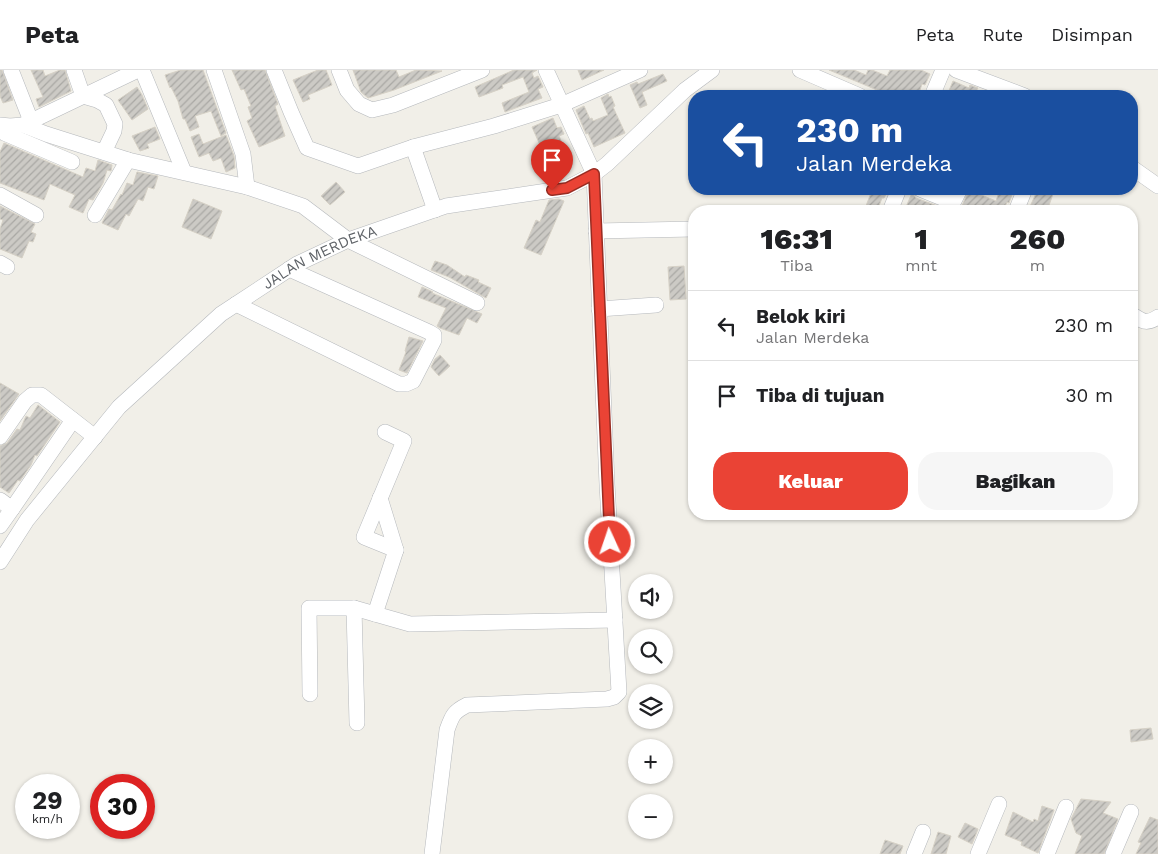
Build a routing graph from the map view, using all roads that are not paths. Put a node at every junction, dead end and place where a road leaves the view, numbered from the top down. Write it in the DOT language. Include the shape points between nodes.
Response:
graph roads {
  1 [pos="11,70"];
  2 [pos="74,70"];
  3 [pos="140,70"];
  4 [pos="214,70"];
  5 [pos="274,70"];
  6 [pos="339,70"];
  7 [pos="482,70"];
  8 [pos="546,70"];
  9 [pos="640,70"];
  10 [pos="712,70"];
  11 [pos="800,70"];
  12 [pos="943,70"];
  13 [pos="956,70"];
  14 [pos="846,90"];
  15 [pos="935,90"];
  16 [pos="997,90"];
  17 [pos="83,96"];
  18 [pos="561,105"];
  19 [pos="27,123"];
  20 [pos="1,132"];
  21 [pos="413,147"];
  22 [pos="104,152"];
  23 [pos="128,160"];
  24 [pos="72,162"];
  25 [pos="184,172"];
  26 [pos="1138,172"];
  27 [pos="594,174"];
  28 [pos="1158,186"];
  29 [pos="246,187"];
  30 [pos="0,195"];
  31 [pos="935,195"];
  32 [pos="956,200"];
  33 [pos="435,210"];
  34 [pos="36,215"];
  35 [pos="95,215"];
  36 [pos="688,228"];
  37 [pos="596,231"];
  38 [pos="348,240"];
  39 [pos="290,268"];
  40 [pos="477,302"];
  41 [pos="236,304"];
  42 [pos="656,305"];
  43 [pos="600,309"];
  44 [pos="1158,317"];
  45 [pos="1138,318"];
  46 [pos="73,420"];
  47 [pos="385,432"];
  48 [pos="0,437"];
  49 [pos="94,437"];
  50 [pos="380,498"];
  51 [pos="6,504"];
  52 [pos="0,526"];
  53 [pos="396,550"];
  54 [pos="0,562"];
  55 [pos="354,608"];
  56 [pos="375,614"];
  57 [pos="614,620"];
  58 [pos="310,694"];
  59 [pos="357,722"];
  60 [pos="999,804"];
  61 [pos="1066,807"];
  62 [pos="1131,812"];
  63 [pos="923,832"];
  64 [pos="432,854"];
  65 [pos="914,854"];
  66 [pos="978,854"];
  67 [pos="1046,854"];
  68 [pos="1113,854"];
  1 -- 19 [label="street"];
  2 -- 17 [label="street"];
  3 -- 17 [label="street"];
  3 -- 25 [label="street"];
  4 -- 29 [label="street" via="243,154"];
  5 -- 21 [label="street" via="308,148 358,166"];
  6 -- 7 [label="street" via="347,90 359,104 372,110"];
  8 -- 18 [label="street"];
  9 -- 18 [label="street"];
  10 -- 27 [label="street, JALAN MERDEKA" via="685,90"];
  11 -- 14 [label="street"];
  12 -- 15 [label="street"];
  13 -- 16 [label="street"];
  17 -- 19 [label="street"];
  17 -- 22 [label="street" via="106,106 115,124"];
  18 -- 21 [label="street"];
  18 -- 27 [label="street"];
  19 -- 20 [label="street" via="10,126"];
  19 -- 22 [label="street" via="46,134"];
  20 -- 24 [label="street"];
  21 -- 33 [label="street"];
  22 -- 23 [label="street"];
  23 -- 25 [label="street"];
  23 -- 35 [label="street"];
  25 -- 29 [label="street"];
  26 -- 28 [label="street"];
  27 -- 33 [label="street, JALAN MERDEKA" via="567,188"];
  27 -- 37 [label="street"];
  29 -- 38 [label="street" via="303,206"];
  30 -- 34 [label="street"];
  31 -- 32 [label="street"];
  33 -- 38 [label="street, JALAN MERDEKA"];
  36 -- 37 [label="street"];
  37 -- 43 [label="street"];
  38 -- 39 [label="street, JALAN MERDEKA"];
  38 -- 40 [label="street"];
  39 -- 41 [label="street, JALAN MERDEKA"];
  39 -- 41 [label="street" via="434,335 413,381 399,384"];
  41 -- 49 [label="street, JALAN MERDEKA" via="119,407"];
  42 -- 43 [label="street"];
  43 -- 57 [label="street"];
  44 -- 45 [label="street" via="1150,322"];
  46 -- 48 [label="street" via="41,396 32,395"];
  46 -- 49 [label="street"];
  46 -- 51 [label="street"];
  47 -- 50 [label="street" via="404,441"];
  49 -- 54 [label="street, JALAN MERDEKA" via="27,520"];
  50 -- 53 [label="street"];
  50 -- 53 [label="street" via="364,537"];
  51 -- 52 [label="street"];
  53 -- 56 [label="street"];
  55 -- 56 [label="street"];
  55 -- 58 [label="street" via="309,608"];
  55 -- 59 [label="street"];
  56 -- 57 [label="street" via="410,624"];
  57 -- 64 [label="street" via="619,692 614,697 467,705 457,710 447,730"];
  60 -- 66 [label="street"];
  61 -- 67 [label="street"];
  62 -- 68 [label="street"];
  63 -- 65 [label="street"];
}
